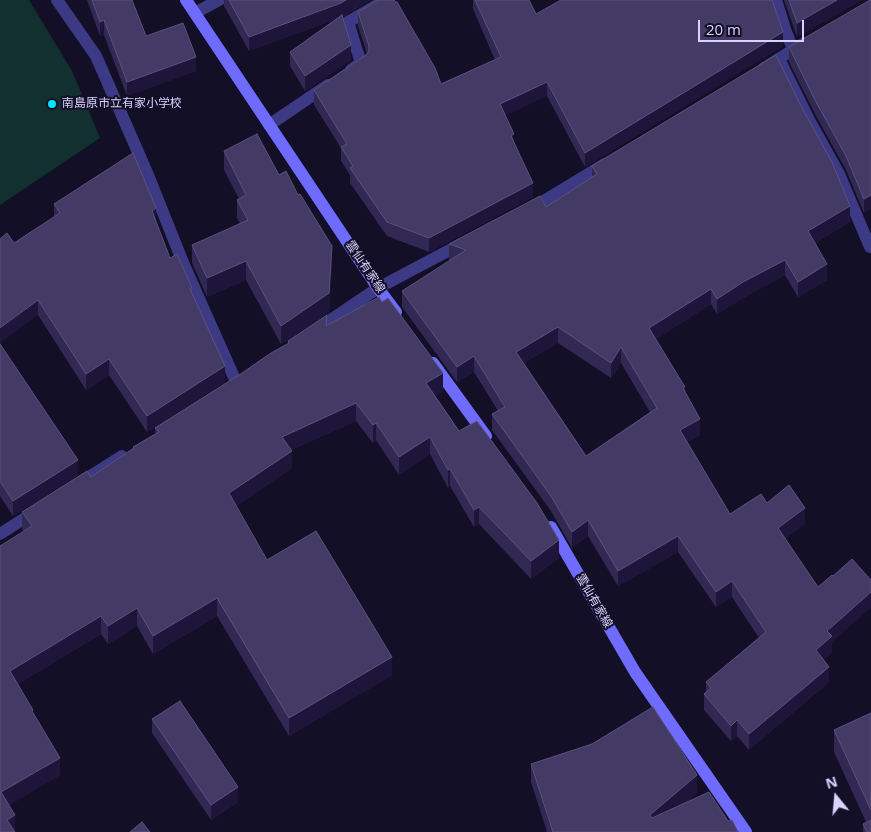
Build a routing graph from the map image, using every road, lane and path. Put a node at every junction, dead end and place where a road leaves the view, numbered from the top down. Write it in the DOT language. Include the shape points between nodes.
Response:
graph roads {
  1 [pos="57,0"];
  2 [pos="186,0"];
  3 [pos="219,0"];
  4 [pos="386,0"];
  5 [pos="776,0"];
  6 [pos="195,13"];
  7 [pos="810,39"];
  8 [pos="793,49"];
  9 [pos="779,59"];
  10 [pos="754,74"];
  11 [pos="269,125"];
  12 [pos="620,156"];
  13 [pos="518,215"];
  14 [pos="474,238"];
  15 [pos="870,247"];
  16 [pos="378,288"];
  17 [pos="401,319"];
  18 [pos="300,341"];
  19 [pos="424,350"];
  20 [pos="237,384"];
  21 [pos="492,445"];
  22 [pos="130,452"];
  23 [pos="64,493"];
  24 [pos="47,504"];
  25 [pos="544,516"];
  26 [pos="2,528"];
  27 [pos="746,832"];
  1 -- 20 [label="street" via="96,56"];
  2 -- 6 [label="main road, 雲仙有家線"];
  3 -- 6 [label="street"];
  4 -- 11 [label="street" via="348,22 361,63"];
  5 -- 8 [label="street"];
  6 -- 11 [label="main road, 雲仙有家線"];
  7 -- 8 [label="street"];
  8 -- 9 [label="street"];
  9 -- 10 [label="street"];
  9 -- 15 [label="street" via="839,174"];
  11 -- 16 [label="main road, 雲仙有家線"];
  12 -- 13 [label="street"];
  14 -- 16 [label="street"];
  16 -- 17 [label="main road, 雲仙有家線"];
  16 -- 18 [label="street"];
  19 -- 21 [label="main road"];
  22 -- 23 [label="street"];
  24 -- 26 [label="street"];
  25 -- 27 [label="main road, 雲仙有家線" via="635,672"];
}
